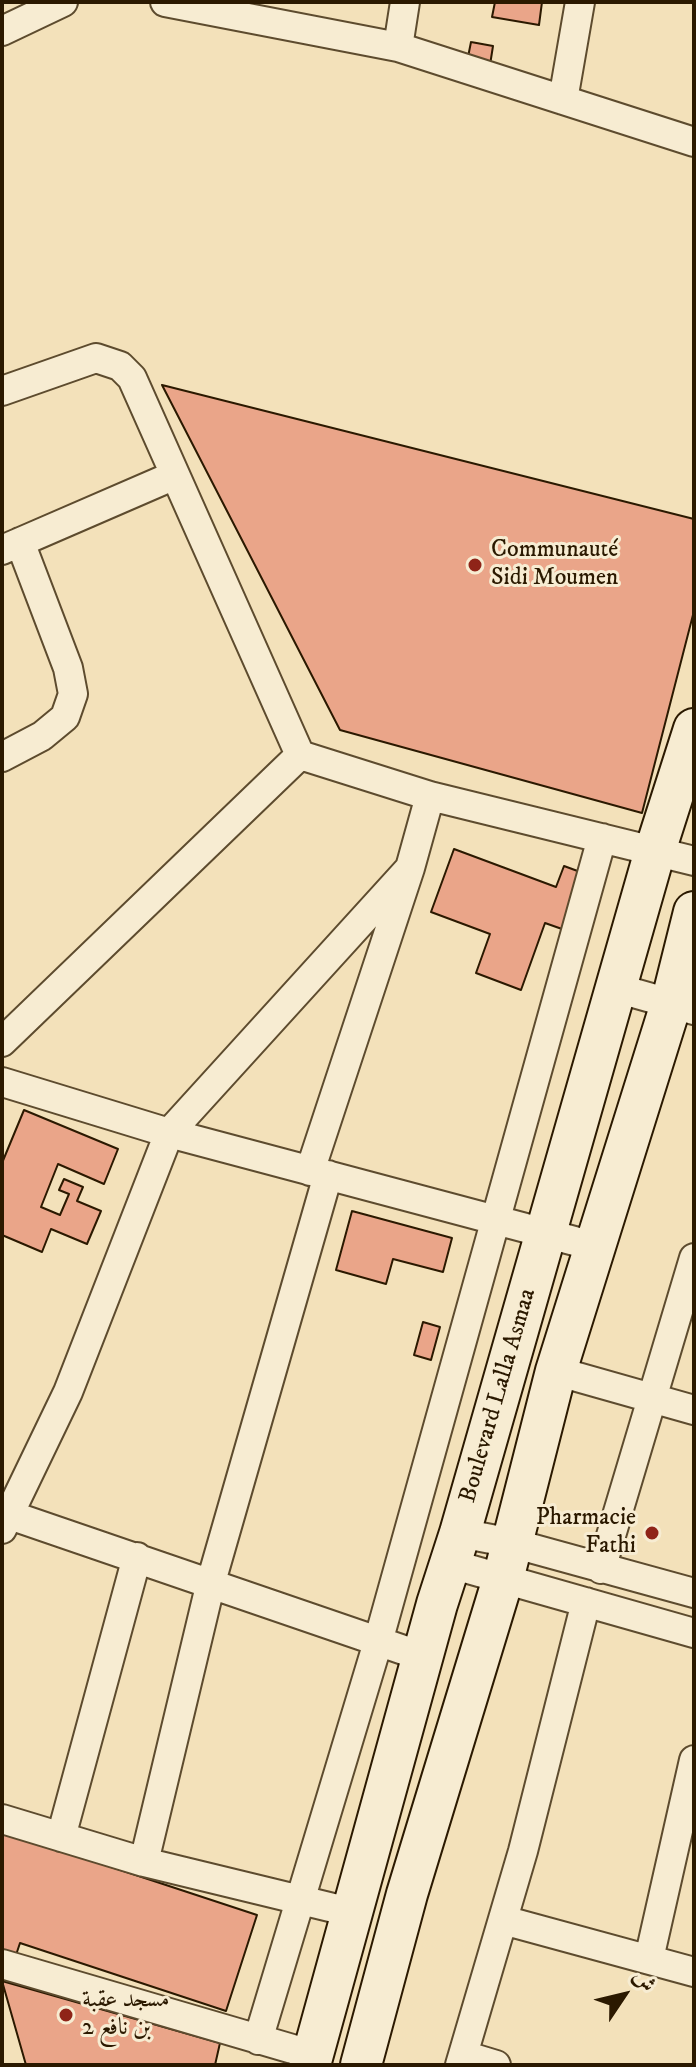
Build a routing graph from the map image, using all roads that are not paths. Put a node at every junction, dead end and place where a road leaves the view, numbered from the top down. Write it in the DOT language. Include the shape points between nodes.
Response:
graph roads {
  1 [pos="63,2"];
  2 [pos="165,2"];
  3 [pos="405,2"];
  4 [pos="580,2"];
  5 [pos="2,31"];
  6 [pos="398,47"];
  7 [pos="563,100"];
  8 [pos="694,142"];
  9 [pos="2,391"];
  10 [pos="175,475"];
  11 [pos="11,546"];
  12 [pos="694,729"];
  13 [pos="300,755"];
  14 [pos="2,757"];
  15 [pos="430,796"];
  16 [pos="602,838"];
  17 [pos="655,851"];
  18 [pos="694,861"];
  19 [pos="410,868"];
  20 [pos="694,912"];
  21 [pos="616,988"];
  22 [pos="682,1007"];
  23 [pos="2,1042"];
  24 [pos="2,1082"];
  25 [pos="169,1133"];
  26 [pos="319,1173"];
  27 [pos="494,1221"];
  28 [pos="545,1234"];
  29 [pos="597,1247"];
  30 [pos="694,1258"];
  31 [pos="556,1371"];
  32 [pos="654,1398"];
  33 [pos="694,1410"];
  34 [pos="5,1522"];
  35 [pos="456,1548"];
  36 [pos="137,1557"];
  37 [pos="507,1561"];
  38 [pos="601,1569"];
  39 [pos="211,1582"];
  40 [pos="694,1593"];
  41 [pos="586,1602"];
  42 [pos="694,1633"];
  43 [pos="378,1642"];
  44 [pos="424,1657"];
  45 [pos="694,1760"];
  46 [pos="2,1819"];
  47 [pos="61,1837"];
  48 [pos="144,1862"];
  49 [pos="301,1899"];
  50 [pos="350,1912"];
  51 [pos="503,1920"];
  52 [pos="649,1959"];
  53 [pos="2,1964"];
  54 [pos="694,1972"];
  55 [pos="258,2040"];
  56 [pos="311,2060"];
  57 [pos="462,2060"];
  58 [pos="361,2065"];
  59 [pos="496,2065"];
  1 -- 5 [label="street"];
  2 -- 6 [label="street"];
  3 -- 6 [label="street"];
  4 -- 7 [label="street"];
  6 -- 7 [label="street"];
  7 -- 8 [label="street"];
  9 -- 10 [label="street" via="96,358 120,366 141,395"];
  10 -- 11 [label="street"];
  10 -- 13 [label="street"];
  11 -- 14 [label="street" via="68,668 73,694 65,717"];
  12 -- 17 [label="main road, Boulevard Lalla Asmaa"];
  13 -- 15 [label="street"];
  13 -- 23 [label="street"];
  15 -- 16 [label="street"];
  15 -- 19 [label="street"];
  16 -- 17 [label="street"];
  16 -- 27 [label="street"];
  17 -- 18 [label="street"];
  17 -- 21 [label="main road, Boulevard Lalla Asmaa"];
  19 -- 25 [label="street"];
  19 -- 26 [label="street"];
  20 -- 22 [label="main road, Boulevard Lalla Asmaa"];
  21 -- 22 [label="street"];
  21 -- 28 [label="main road, Boulevard Lalla Asmaa"];
  22 -- 29 [label="main road, Boulevard Lalla Asmaa"];
  24 -- 25 [label="street"];
  25 -- 26 [label="street"];
  25 -- 34 [label="street" via="68,1392"];
  26 -- 27 [label="street"];
  26 -- 39 [label="street"];
  27 -- 28 [label="street"];
  27 -- 43 [label="street"];
  28 -- 29 [label="street"];
  28 -- 35 [label="main road, Boulevard Lalla Asmaa"];
  29 -- 31 [label="main road, Boulevard Lalla Asmaa"];
  30 -- 32 [label="street"];
  31 -- 32 [label="street"];
  31 -- 37 [label="main road, Boulevard Lalla Asmaa"];
  32 -- 33 [label="street"];
  32 -- 38 [label="street"];
  34 -- 36 [label="street"];
  35 -- 37 [label="street"];
  35 -- 44 [label="main road, Boulevard Lalla Asmaa"];
  36 -- 39 [label="street"];
  36 -- 47 [label="street"];
  37 -- 38 [label="street"];
  37 -- 41 [label="street"];
  37 -- 58 [label="main road, Boulevard Lalla Asmaa"];
  38 -- 40 [label="street"];
  39 -- 43 [label="street"];
  39 -- 48 [label="street"];
  41 -- 42 [label="street"];
  41 -- 51 [label="street"];
  43 -- 44 [label="street"];
  43 -- 49 [label="street"];
  44 -- 50 [label="main road, Boulevard Lalla Asmaa"];
  45 -- 52 [label="street"];
  46 -- 47 [label="street"];
  47 -- 48 [label="street"];
  48 -- 49 [label="street"];
  49 -- 50 [label="street"];
  49 -- 55 [label="street"];
  50 -- 56 [label="main road, Boulevard Lalla Asmaa"];
  51 -- 52 [label="street"];
  51 -- 57 [label="street"];
  52 -- 54 [label="street"];
  53 -- 55 [label="street"];
  55 -- 56 [label="street"];
  57 -- 59 [label="street"];
}
